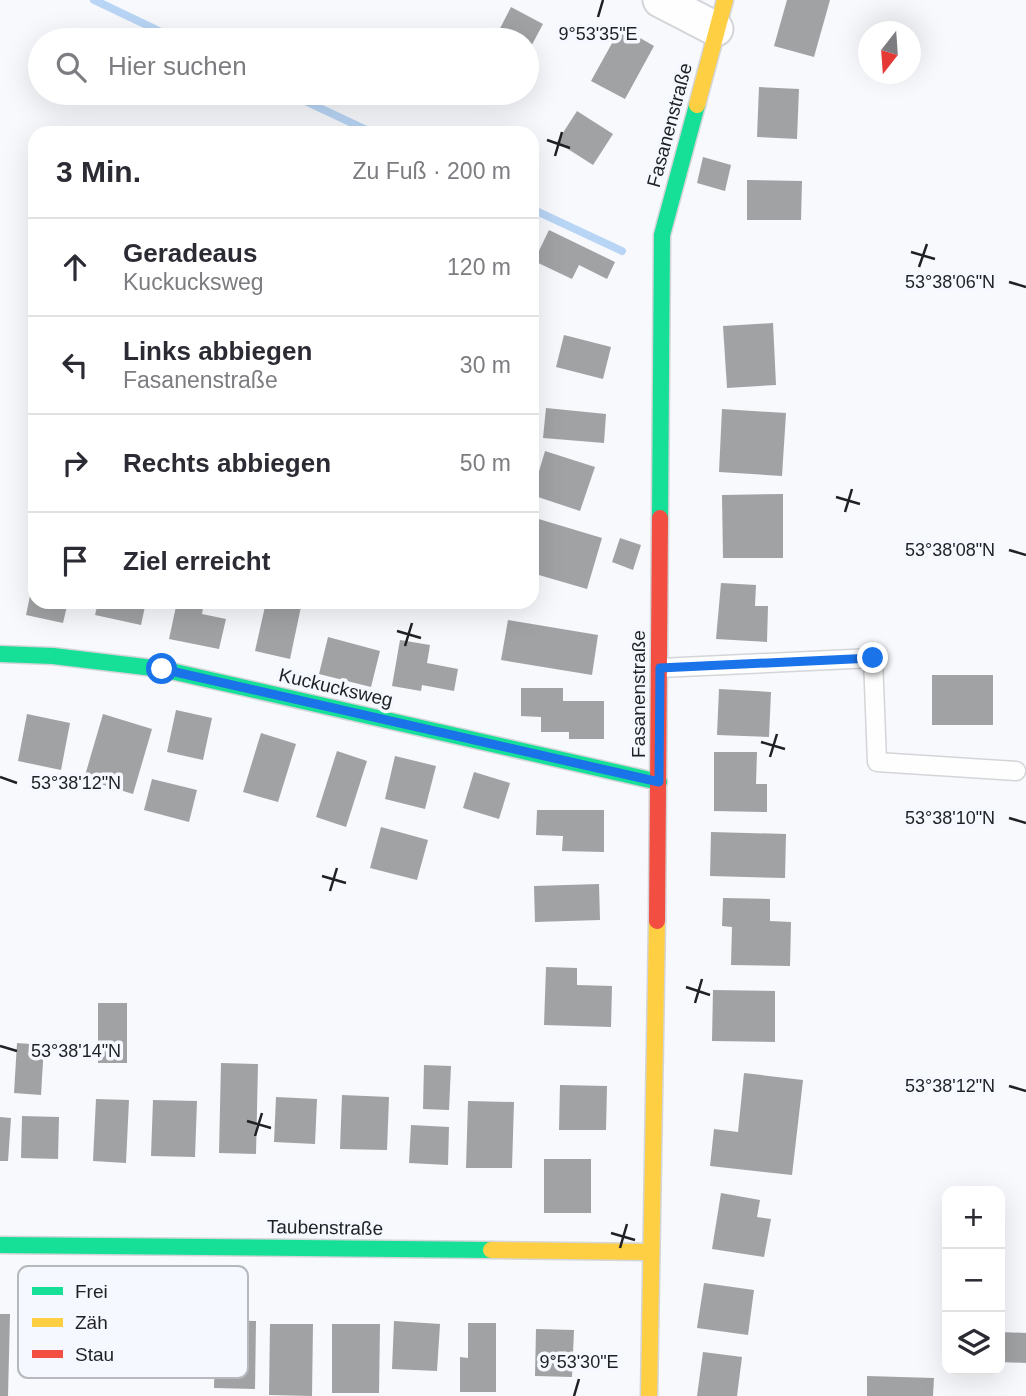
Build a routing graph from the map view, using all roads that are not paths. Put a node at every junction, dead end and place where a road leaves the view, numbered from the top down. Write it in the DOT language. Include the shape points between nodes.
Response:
graph roads {
  1 [pos="660,0"];
  2 [pos="720,15"];
  3 [pos="0,654"];
  4 [pos="660,668"];
  5 [pos="1016,771"];
  6 [pos="659,782"];
  7 [pos="0,1245"];
  8 [pos="650,1252"];
  9 [pos="649,1396"];
  1 -- 2 [label="street"];
  2 -- 4 [label="street, Fasanenstraße" via="662,235"];
  3 -- 6 [label="street, Kuckucksweg" via="162,669"];
  4 -- 5 [label="lane" via="873,658 877,762"];
  4 -- 6 [label="street, Fasanenstraße"];
  6 -- 8 [label="street, Fasanenstraße"];
  7 -- 8 [label="street, Taubenstraße"];
  8 -- 9 [label="street, Fasanenstraße"];
}
